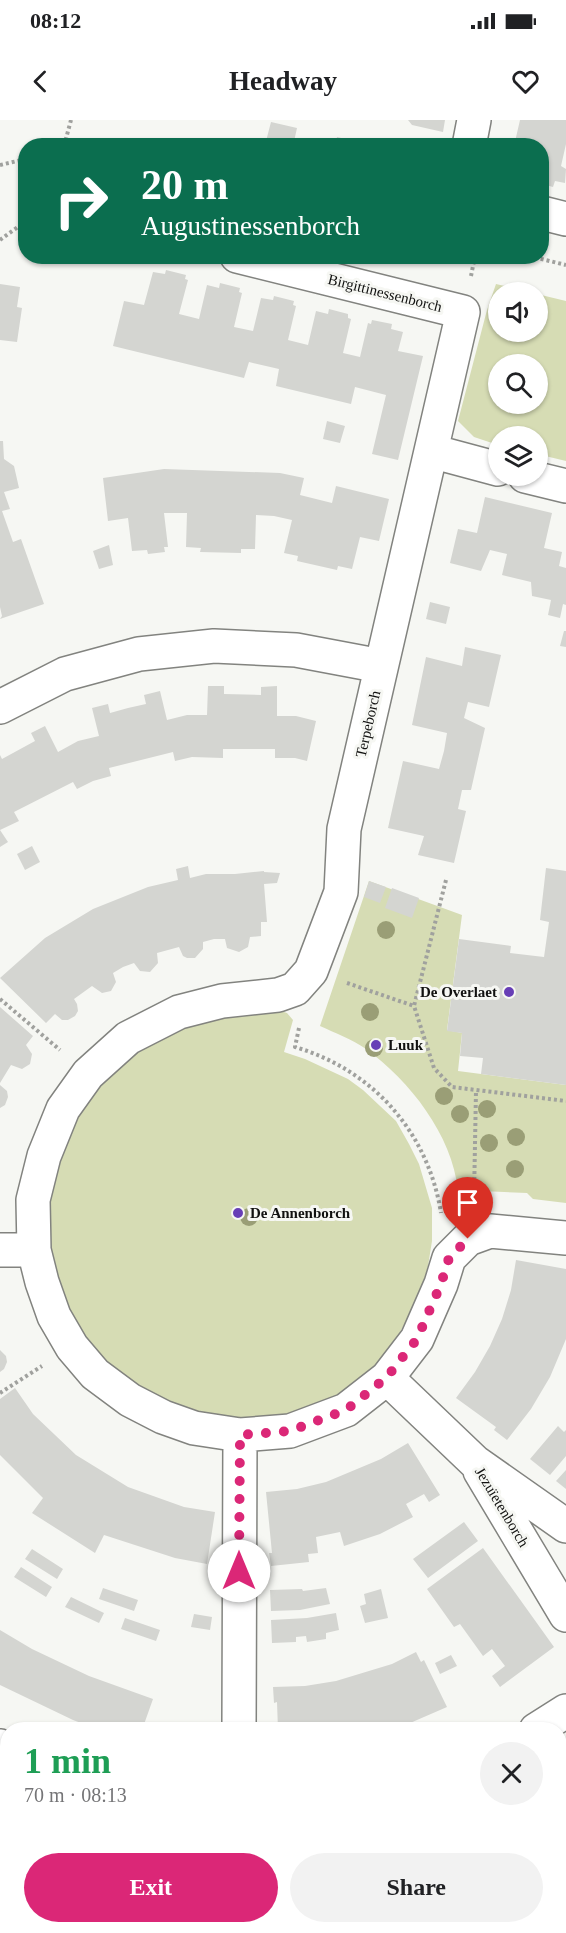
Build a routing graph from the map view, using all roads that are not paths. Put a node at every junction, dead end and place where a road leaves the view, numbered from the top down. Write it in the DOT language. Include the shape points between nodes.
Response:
graph roads {
  1 [pos="474,120"];
  2 [pos="471,138"];
  3 [pos="549,215"];
  4 [pos="566,219"];
  5 [pos="269,264"];
  6 [pos="463,312"];
  7 [pos="431,452"];
  8 [pos="488,466"];
  9 [pos="548,482"];
  10 [pos="566,486"];
  11 [pos="381,666"];
  12 [pos="0,707"];
  13 [pos="566,1238"];
  14 [pos="0,1250"];
  15 [pos="34,1250"];
  16 [pos="387,1377"];
  17 [pos="240,1435"];
  18 [pos="475,1462"];
  19 [pos="566,1526"];
  20 [pos="566,1615"];
  21 [pos="566,1711"];
  22 [pos="239,1722"];
  23 [pos="549,1722"];
  1 -- 2 [label="street"];
  3 -- 4 [label="street"];
  5 -- 6 [label="street, Birgittinessenborch"];
  6 -- 7 [label="street, Terpeborch"];
  7 -- 8 [label="street"];
  7 -- 11 [label="street, Terpeborch"];
  9 -- 10 [label="street"];
  11 -- 12 [label="street" via="296,650 214,646 139,654 65,674"];
  11 -- 15 [label="street, Terpeborch" via="344,829 341,892 303,980 278,995 222,1001 179,1012 128,1038 88,1074 63,1109 44,1156 33,1200"];
  13 -- 16 [label="street" via="469,1243 441,1284 417,1339"];
  14 -- 15 [label="street"];
  15 -- 17 [label="street" via="54,1316 72,1347 95,1374 130,1400 163,1417 194,1428"];
  16 -- 17 [label="street" via="346,1410 290,1431"];
  16 -- 18 [label="street"];
  17 -- 22 [label="street"];
  18 -- 19 [label="street, Jezuïetenborch"];
  18 -- 20 [label="street, Jezuïetenborch"];
  21 -- 23 [label="street"];
}
